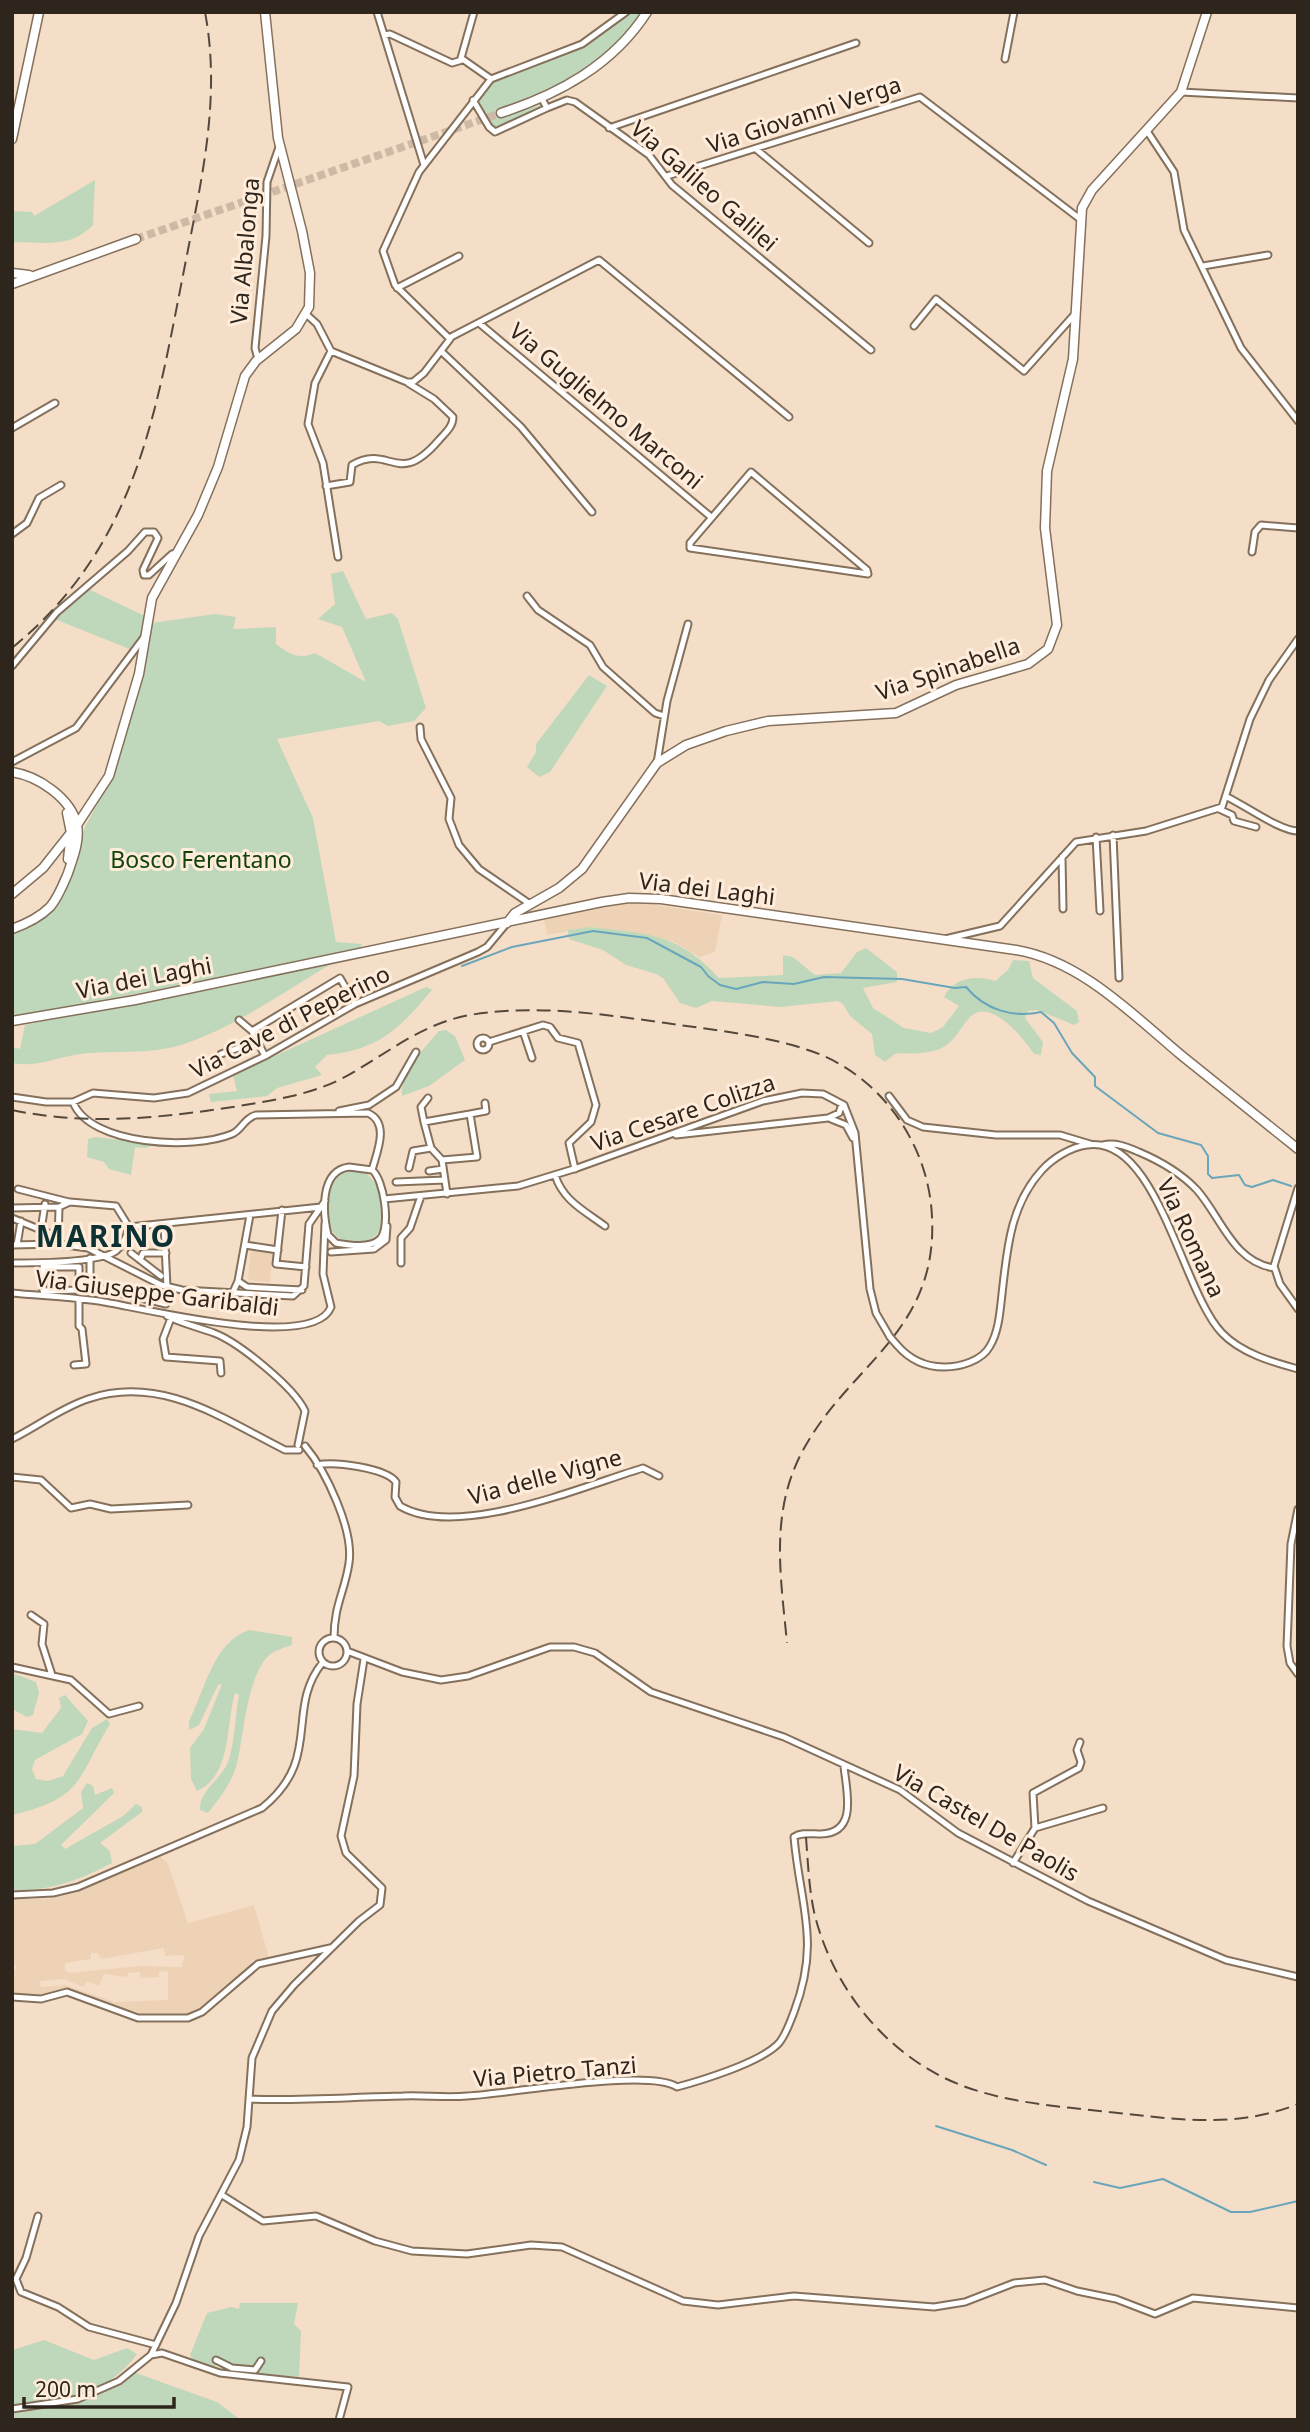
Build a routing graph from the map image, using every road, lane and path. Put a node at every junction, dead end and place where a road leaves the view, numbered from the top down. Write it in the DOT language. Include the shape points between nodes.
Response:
graph roads {
  1 [pos="39,12"];
  2 [pos="265,12"];
  3 [pos="377,12"];
  4 [pos="474,12"];
  5 [pos="626,12"];
  6 [pos="647,12"];
  7 [pos="1014,12"];
  8 [pos="1207,12"];
  9 [pos="384,35"];
  10 [pos="856,43"];
  11 [pos="1005,59"];
  12 [pos="462,60"];
  13 [pos="491,79"];
  14 [pos="1181,92"];
  15 [pos="1298,98"];
  16 [pos="542,99"];
  17 [pos="473,100"];
  18 [pos="547,108"];
  19 [pos="501,113"];
  20 [pos="609,128"];
  21 [pos="1147,131"];
  22 [pos="12,139"];
  23 [pos="279,147"];
  24 [pos="756,149"];
  25 [pos="424,165"];
  26 [pos="667,176"];
  27 [pos="1080,219"];
  28 [pos="136,239"];
  29 [pos="869,243"];
  30 [pos="1268,255"];
  31 [pos="458,256"];
  32 [pos="1203,266"];
  33 [pos="12,273"];
  34 [pos="38,273"];
  35 [pos="12,284"];
  36 [pos="397,288"];
  37 [pos="306,314"];
  38 [pos="1075,314"];
  39 [pos="479,323"];
  40 [pos="914,326"];
  41 [pos="450,338"];
  42 [pos="871,350"];
  43 [pos="331,351"];
  44 [pos="442,352"];
  45 [pos="258,359"];
  46 [pos="406,382"];
  47 [pos="55,403"];
  48 [pos="789,417"];
  49 [pos="1298,421"];
  50 [pos="12,428"];
  51 [pos="61,485"];
  52 [pos="326,486"];
  53 [pos="592,512"];
  54 [pos="711,517"];
  55 [pos="1298,528"];
  56 [pos="12,534"];
  57 [pos="1252,552"];
  58 [pos="178,553"];
  59 [pos="338,557"];
  60 [pos="527,596"];
  61 [pos="688,624"];
  62 [pos="145,636"];
  63 [pos="1298,639"];
  64 [pos="12,666"];
  65 [pos="664,716"];
  66 [pos="420,727"];
  67 [pos="12,762"];
  68 [pos="657,764"];
  69 [pos="12,772"];
  70 [pos="1227,797"];
  71 [pos="91,803"];
  72 [pos="64,806"];
  73 [pos="1219,809"];
  74 [pos="1256,827"];
  75 [pos="74,829"];
  76 [pos="1298,831"];
  77 [pos="1114,835"];
  78 [pos="1097,837"];
  79 [pos="77,842"];
  80 [pos="61,846"];
  81 [pos="54,855"];
  82 [pos="69,857"];
  83 [pos="1062,857"];
  84 [pos="66,876"];
  85 [pos="12,894"];
  86 [pos="530,904"];
  87 [pos="1063,909"];
  88 [pos="1100,911"];
  89 [pos="507,923"];
  90 [pos="12,929"];
  91 [pos="942,941"];
  92 [pos="1119,978"];
  93 [pos="355,1004"];
  94 [pos="239,1020"];
  95 [pos="12,1021"];
  96 [pos="252,1031"];
  97 [pos="523,1031"];
  98 [pos="259,1041"];
  99 [pos="489,1042"];
  100 [pos="416,1052"];
  101 [pos="221,1054"];
  102 [pos="265,1056"];
  103 [pos="532,1058"];
  104 [pos="888,1096"];
  105 [pos="12,1097"];
  106 [pos="428,1098"];
  107 [pos="73,1102"];
  108 [pos="485,1103"];
  109 [pos="842,1103"];
  110 [pos="337,1114"];
  111 [pos="470,1114"];
  112 [pos="828,1118"];
  113 [pos="712,1119"];
  114 [pos="424,1122"];
  115 [pos="707,1131"];
  116 [pos="666,1136"];
  117 [pos="1090,1144"];
  118 [pos="1101,1145"];
  119 [pos="430,1148"];
  120 [pos="1298,1149"];
  121 [pos="857,1153"];
  122 [pos="442,1160"];
  123 [pos="409,1168"];
  124 [pos="575,1169"];
  125 [pos="372,1170"];
  126 [pos="443,1170"];
  127 [pos="429,1171"];
  128 [pos="555,1175"];
  129 [pos="445,1180"];
  130 [pos="396,1182"];
  131 [pos="1298,1188"];
  132 [pos="18,1189"];
  133 [pos="447,1194"];
  134 [pos="421,1196"];
  135 [pos="385,1199"];
  136 [pos="69,1202"];
  137 [pos="45,1206"];
  138 [pos="60,1207"];
  139 [pos="324,1207"];
  140 [pos="12,1208"];
  141 [pos="27,1209"];
  142 [pos="282,1210"];
  143 [pos="250,1214"];
  144 [pos="12,1218"];
  145 [pos="22,1222"];
  146 [pos="325,1223"];
  147 [pos="164,1224"];
  148 [pos="605,1226"];
  149 [pos="129,1227"];
  150 [pos="41,1230"];
  151 [pos="58,1233"];
  152 [pos="58,1244"];
  153 [pos="15,1245"];
  154 [pos="245,1245"];
  155 [pos="278,1250"];
  156 [pos="331,1252"];
  157 [pos="131,1253"];
  158 [pos="166,1253"];
  159 [pos="105,1255"];
  160 [pos="114,1256"];
  161 [pos="90,1258"];
  162 [pos="140,1260"];
  163 [pos="401,1262"];
  164 [pos="12,1263"];
  165 [pos="79,1267"];
  166 [pos="306,1267"];
  167 [pos="1274,1268"];
  168 [pos="164,1277"];
  169 [pos="238,1282"];
  170 [pos="168,1287"];
  171 [pos="302,1290"];
  172 [pos="233,1292"];
  173 [pos="13,1295"];
  174 [pos="79,1300"];
  175 [pos="1298,1309"];
  176 [pos="161,1314"];
  177 [pos="171,1318"];
  178 [pos="74,1365"];
  179 [pos="1298,1369"];
  180 [pos="221,1373"];
  181 [pos="12,1439"];
  182 [pos="301,1447"];
  183 [pos="317,1465"];
  184 [pos="659,1476"];
  185 [pos="12,1477"];
  186 [pos="188,1505"];
  187 [pos="1298,1509"];
  188 [pos="31,1615"];
  189 [pos="334,1638"];
  190 [pos="347,1651"];
  191 [pos="364,1659"];
  192 [pos="323,1662"];
  193 [pos="12,1667"];
  194 [pos="1298,1674"];
  195 [pos="52,1675"];
  196 [pos="139,1706"];
  197 [pos="1080,1742"];
  198 [pos="844,1766"];
  199 [pos="1103,1808"];
  200 [pos="1035,1828"];
  201 [pos="1013,1863"];
  202 [pos="12,1895"];
  203 [pos="333,1947"];
  204 [pos="1298,1978"];
  205 [pos="12,1997"];
  206 [pos="248,2099"];
  207 [pos="222,2195"];
  208 [pos="38,2216"];
  209 [pos="1298,2308"];
  210 [pos="156,2345"];
  211 [pos="151,2355"];
  212 [pos="216,2360"];
  213 [pos="261,2361"];
  214 [pos="12,2409"];
  215 [pos="339,2420"];
  1 -- 22 [label="main road"];
  2 -- 23 [label="main road"];
  3 -- 9 [label="street"];
  4 -- 12 [label="street"];
  5 -- 13 [label="street" via="582,44"];
  6 -- 16 [label="main road" via="600,64"];
  7 -- 11 [label="street"];
  8 -- 14 [label="main road, Via Spinabella"];
  9 -- 12 [label="street" via="452,63"];
  9 -- 25 [label="street"];
  10 -- 20 [label="street"];
  12 -- 13 [label="street"];
  13 -- 17 [label="street"];
  14 -- 15 [label="street"];
  14 -- 21 [label="main road, Via Spinabella"];
  16 -- 18 [label="street"];
  16 -- 19 [label="main road"];
  17 -- 18 [label="street" via="495,132"];
  17 -- 25 [label="street"];
  18 -- 20 [label="street, Via Galileo Galilei" via="574,101"];
  20 -- 26 [label="street, Via Galileo Galilei" via="647,153"];
  21 -- 27 [label="main road, Via Spinabella" via="1087,197"];
  21 -- 32 [label="street" via="1174,172 1182,223"];
  23 -- 37 [label="main road" via="310,273"];
  23 -- 45 [label="street, Via Albalonga" via="267,182 255,348"];
  24 -- 26 [label="street, Via Giovanni Verga"];
  24 -- 27 [label="street, Via Giovanni Verga" via="920,97"];
  24 -- 29 [label="street"];
  25 -- 36 [label="street" via="383,251"];
  26 -- 42 [label="street, Via Galileo Galilei" via="672,185"];
  27 -- 38 [label="main road, Via Spinabella"];
  28 -- 34 [label="main road"];
  30 -- 32 [label="street"];
  31 -- 36 [label="street"];
  32 -- 49 [label="street" via="1244,354"];
  33 -- 34 [label="main road"];
  34 -- 35 [label="main road"];
  36 -- 41 [label="street"];
  37 -- 43 [label="street" via="317,324"];
  37 -- 45 [label="main road" via="296,329"];
  38 -- 40 [label="street" via="1024,371 936,299"];
  38 -- 68 [label="main road, Via Spinabella" via="1071,371 1047,471 1045,528 1057,625 1048,649 1024,665 956,685 898,712 755,724 699,739"];
  39 -- 41 [label="street"];
  39 -- 48 [label="street" via="600,260"];
  39 -- 54 [label="street, Via Guglielmo Marconi"];
  41 -- 44 [label="street"];
  43 -- 46 [label="street"];
  43 -- 52 [label="street" via="316,383 308,424"];
  44 -- 46 [label="street" via="416,380"];
  44 -- 53 [label="street" via="521,426"];
  45 -- 58 [label="main road" via="244,379 218,467"];
  46 -- 52 [label="street" via="440,404 453,418 451,426 418,459 401,466 371,458 352,465 350,482"];
  47 -- 50 [label="street"];
  51 -- 56 [label="street" via="38,498 28,522"];
  52 -- 59 [label="street"];
  54 -- 54 [label="street, Via Guglielmo Marconi" via="690,548 868,573 752,472"];
  55 -- 57 [label="street" via="1261,525"];
  58 -- 62 [label="main road" via="152,598"];
  58 -- 64 [label="street" via="144,575 158,538 145,531 57,611"];
  60 -- 65 [label="street" via="538,610 590,645 603,667"];
  61 -- 65 [label="street"];
  62 -- 67 [label="street" via="76,727"];
  62 -- 71 [label="main road" via="115,760"];
  63 -- 70 [label="street" via="1269,680 1250,719"];
  65 -- 68 [label="street"];
  66 -- 86 [label="street" via="421,739 450,798 449,819 459,845 479,869"];
  68 -- 86 [label="main road, Via Spinabella" via="590,860 566,883"];
  69 -- 72 [label="main road" via="42,782"];
  70 -- 73 [label="street"];
  70 -- 76 [label="street" via="1280,827"];
  71 -- 72 [label="main road" via="81,808"];
  71 -- 75 [label="main road"];
  71 -- 79 [label="main road"];
  72 -- 75 [label="main road"];
  72 -- 80 [label="main road"];
  73 -- 74 [label="street" via="1234,821"];
  73 -- 77 [label="street" via="1146,831"];
  75 -- 79 [label="main road"];
  75 -- 80 [label="main road"];
  75 -- 82 [label="main road"];
  77 -- 78 [label="street"];
  77 -- 92 [label="street"];
  78 -- 83 [label="street" via="1076,842"];
  78 -- 88 [label="street"];
  79 -- 84 [label="main road"];
  80 -- 81 [label="main road"];
  81 -- 82 [label="main road" via="63,852"];
  81 -- 85 [label="main road"];
  82 -- 84 [label="main road"];
  83 -- 87 [label="street"];
  83 -- 91 [label="street" via="1000,926"];
  84 -- 90 [label="main road" via="49,908"];
  86 -- 89 [label="main road, Via Spinabella"];
  89 -- 91 [label="main road, Via dei Laghi" via="642,898"];
  89 -- 93 [label="street, Via Cave di Peperino" via="492,943 478,952"];
  89 -- 95 [label="main road, Via dei Laghi"];
  91 -- 120 [label="main road, Via dei Laghi" via="1025,951 1070,968"];
  93 -- 96 [label="street" via="340,978"];
  93 -- 102 [label="street, Via Cave di Peperino"];
  94 -- 96 [label="street"];
  96 -- 98 [label="street"];
  97 -- 99 [label="street, Via Cesare Colizza"];
  97 -- 103 [label="street"];
  97 -- 124 [label="street, Via Cesare Colizza" via="546,1025 558,1038 579,1045 596,1105 591,1122 568,1144"];
  98 -- 101 [label="street"];
  98 -- 102 [label="street"];
  100 -- 110 [label="street" via="396,1087 373,1103"];
  102 -- 107 [label="street, Via Cave di Peperino" via="181,1096 93,1093"];
  104 -- 117 [label="street" via="907,1120 917,1125 999,1135 1060,1135"];
  105 -- 107 [label="street, Via Cave di Peperino"];
  106 -- 114 [label="street" via="421,1107"];
  107 -- 110 [label="street" via="105,1132 181,1143 232,1134 256,1115"];
  108 -- 111 [label="street" via="486,1111"];
  109 -- 112 [label="street" via="841,1112"];
  109 -- 113 [label="street, Via Cesare Colizza" via="823,1094 794,1094"];
  109 -- 121 [label="street, Via Romana" via="852,1122"];
  110 -- 125 [label="street" via="369,1113 378,1119 381,1130"];
  111 -- 114 [label="street"];
  111 -- 122 [label="street" via="477,1157"];
  112 -- 115 [label="street"];
  112 -- 121 [label="street, Via Romana" via="848,1127"];
  113 -- 115 [label="street" via="706,1124"];
  113 -- 116 [label="street, Via Cesare Colizza"];
  114 -- 119 [label="street"];
  115 -- 116 [label="street"];
  116 -- 124 [label="street, Via Cesare Colizza"];
  117 -- 118 [label="street, Via Romana"];
  117 -- 121 [label="street, Via Romana, bridge" via="1049,1163 1022,1200 1010,1235 999,1322 985,1352 967,1363 943,1367 914,1360 890,1337 876,1313"];
  118 -- 167 [label="street" via="1114,1143 1132,1149 1179,1174 1207,1203 1235,1244 1258,1263"];
  118 -- 179 [label="street, Via Romana" via="1128,1159 1145,1178 1199,1300 1219,1330 1251,1353"];
  119 -- 122 [label="street"];
  119 -- 123 [label="street" via="414,1151"];
  122 -- 126 [label="street"];
  124 -- 128 [label="street, Via Cesare Colizza"];
  125 -- 135 [label="street" via="380,1178"];
  125 -- 139 [label="street" via="338,1170 331,1178"];
  126 -- 127 [label="street"];
  126 -- 129 [label="street"];
  128 -- 133 [label="street, Via Cesare Colizza" via="518,1186"];
  128 -- 148 [label="street" via="566,1196"];
  129 -- 130 [label="street"];
  129 -- 133 [label="street"];
  131 -- 167 [label="street"];
  132 -- 136 [label="street"];
  133 -- 134 [label="street, Via Cesare Colizza"];
  134 -- 135 [label="street, Via Cesare Colizza"];
  134 -- 163 [label="street" via="410,1228 401,1238"];
  135 -- 146 [label="street" via="383,1233 373,1243 332,1242"];
  135 -- 156 [label="street" via="387,1237 383,1245"];
  136 -- 138 [label="street"];
  136 -- 149 [label="street" via="116,1206"];
  137 -- 138 [label="street"];
  137 -- 141 [label="street"];
  137 -- 150 [label="street"];
  138 -- 151 [label="street"];
  139 -- 142 [label="street"];
  139 -- 146 [label="street"];
  139 -- 166 [label="street" via="309,1224"];
  140 -- 141 [label="street"];
  141 -- 145 [label="street"];
  142 -- 143 [label="street"];
  142 -- 155 [label="street"];
  143 -- 147 [label="street"];
  143 -- 154 [label="street"];
  144 -- 145 [label="street"];
  145 -- 150 [label="street"];
  145 -- 153 [label="street"];
  146 -- 176 [label="street, Via Giuseppe Garibaldi" via="323,1274 331,1303 320,1320 297,1327 265,1327"];
  147 -- 149 [label="street"];
  147 -- 158 [label="street"];
  149 -- 160 [label="street"];
  150 -- 151 [label="street"];
  151 -- 152 [label="street"];
  152 -- 153 [label="street"];
  152 -- 159 [label="street"];
  154 -- 155 [label="street"];
  154 -- 169 [label="street"];
  155 -- 166 [label="street" via="276,1264"];
  157 -- 162 [label="street"];
  158 -- 162 [label="street" via="143,1252"];
  158 -- 168 [label="street"];
  159 -- 160 [label="street"];
  159 -- 161 [label="street"];
  160 -- 170 [label="street"];
  161 -- 164 [label="street"];
  161 -- 170 [label="street" via="90,1286 166,1304"];
  162 -- 168 [label="street"];
  165 -- 165 [label="street" via="43,1267 43,1291 79,1290"];
  166 -- 171 [label="street"];
  167 -- 175 [label="street"];
  168 -- 170 [label="street"];
  169 -- 171 [label="street" via="247,1287"];
  169 -- 172 [label="street"];
  170 -- 172 [label="street"];
  171 -- 172 [label="street" via="279,1297"];
  173 -- 174 [label="street, Via Giuseppe Garibaldi"];
  174 -- 176 [label="street, Via Giuseppe Garibaldi"];
  174 -- 178 [label="street" via="86,1363"];
  176 -- 177 [label="street"];
  177 -- 180 [label="street" via="163,1339 166,1357 220,1361"];
  177 -- 182 [label="street" via="216,1333 263,1367 303,1407"];
  181 -- 182 [label="street" via="88,1399 128,1390 148,1391 208,1409 281,1448"];
  182 -- 183 [label="street"];
  183 -- 184 [label="street, Via delle Vigne" via="356,1466 390,1476 396,1482 399,1505 429,1515 480,1517 643,1468"];
  183 -- 189 [label="street" via="343,1519 349,1546"];
  185 -- 186 [label="street" via="41,1480 71,1508 87,1504 111,1509"];
  187 -- 194 [label="street" via="1291,1545 1287,1646"];
  188 -- 195 [label="street" via="44,1625 42,1644"];
  189 -- 190 [label="street" via="342,1640"];
  189 -- 192 [label="street" via="320,1646"];
  190 -- 191 [label="street, Via Castel De Paolis"];
  190 -- 192 [label="street" via="345,1660 337,1665"];
  191 -- 198 [label="street, Via Castel De Paolis" via="411,1675 445,1680 548,1648 582,1649 606,1658 651,1692 772,1732"];
  191 -- 203 [label="street" via="354,1776 341,1836 346,1853 379,1883 383,1900"];
  192 -- 202 [label="street" via="307,1692 297,1764 277,1796 262,1808 89,1883 53,1893"];
  193 -- 195 [label="street"];
  195 -- 196 [label="street" via="75,1682 108,1714"];
  197 -- 200 [label="street" via="1079,1768 1033,1793"];
  198 -- 201 [label="street, Via Castel De Paolis" via="900,1790 949,1828"];
  198 -- 206 [label="street, Via Pietro Tanzi" via="850,1798 839,1829 794,1837 810,1953 797,2005 775,2047 677,2087 669,2082 617,2081 464,2097"];
  199 -- 200 [label="street"];
  200 -- 201 [label="street"];
  201 -- 204 [label="street, Via Castel De Paolis" via="1087,1901 1215,1955"];
  203 -- 205 [label="street" via="258,1964 202,2012 188,2018 138,2018 67,1992 41,1999"];
  203 -- 206 [label="street" via="272,2011 251,2058"];
  206 -- 207 [label="street" via="241,2156"];
  207 -- 209 [label="street" via="264,2221 316,2216 415,2252 467,2255 531,2245 562,2247 675,2300 694,2303 718,2305 794,2296 937,2307 965,2302 1012,2283 1045,2280 1154,2314 1193,2298"];
  207 -- 210 [label="street" via="192,2250 176,2303"];
  208 -- 210 [label="street" via="16,2280 22,2292 89,2327"];
  210 -- 211 [label="street"];
  211 -- 214 [label="street" via="119,2381 78,2399"];
  211 -- 215 [label="street" via="162,2353 220,2373 348,2387"];
  212 -- 213 [label="street" via="232,2368 256,2370"];
}
